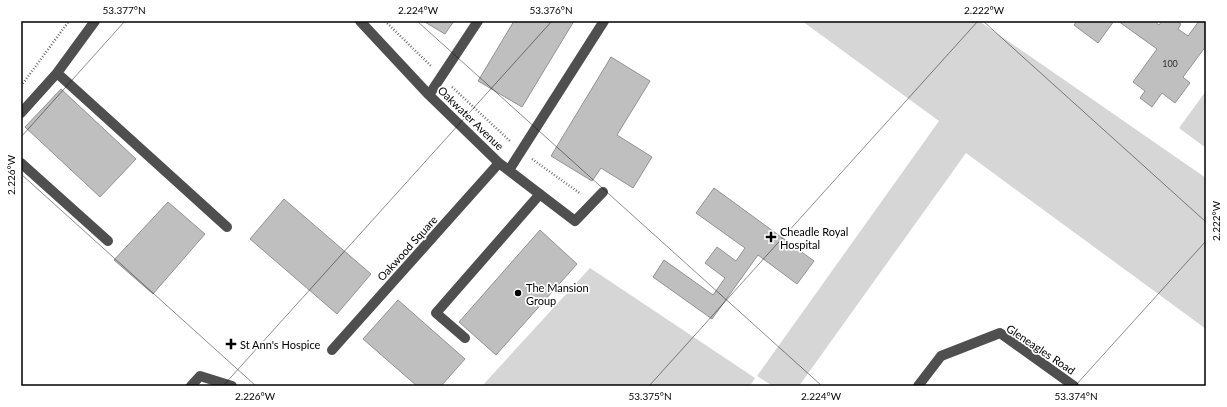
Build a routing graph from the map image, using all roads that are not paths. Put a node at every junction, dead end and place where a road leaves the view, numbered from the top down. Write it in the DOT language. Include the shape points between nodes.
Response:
graph roads {
  1 [pos="95,21"];
  2 [pos="360,21"];
  3 [pos="478,21"];
  4 [pos="604,21"];
  5 [pos="57,73"];
  6 [pos="429,95"];
  7 [pos="21,113"];
  8 [pos="499,162"];
  9 [pos="21,163"];
  10 [pos="509,170"];
  11 [pos="603,192"];
  12 [pos="540,194"];
  13 [pos="227,227"];
  14 [pos="108,241"];
  15 [pos="465,338"];
  16 [pos="332,350"];
  17 [pos="191,386"];
  18 [pos="232,386"];
  19 [pos="918,386"];
  20 [pos="1074,386"];
  1 -- 5 [label="street"];
  2 -- 6 [label="street, Oakwater Avenue"];
  3 -- 6 [label="street"];
  4 -- 10 [label="street"];
  5 -- 7 [label="street"];
  5 -- 13 [label="street"];
  6 -- 8 [label="street, Oakwater Avenue"];
  8 -- 10 [label="street, Oakwater Avenue"];
  8 -- 16 [label="street, Oakwood Square"];
  9 -- 14 [label="street"];
  10 -- 12 [label="street, Oakwater Avenue"];
  11 -- 12 [label="street, Oakwater Avenue" via="575,221"];
  12 -- 15 [label="street" via="436,313"];
  17 -- 18 [label="street" via="200,376"];
  19 -- 20 [label="street, Gleneagles Road" via="941,356 1000,333"];
}
